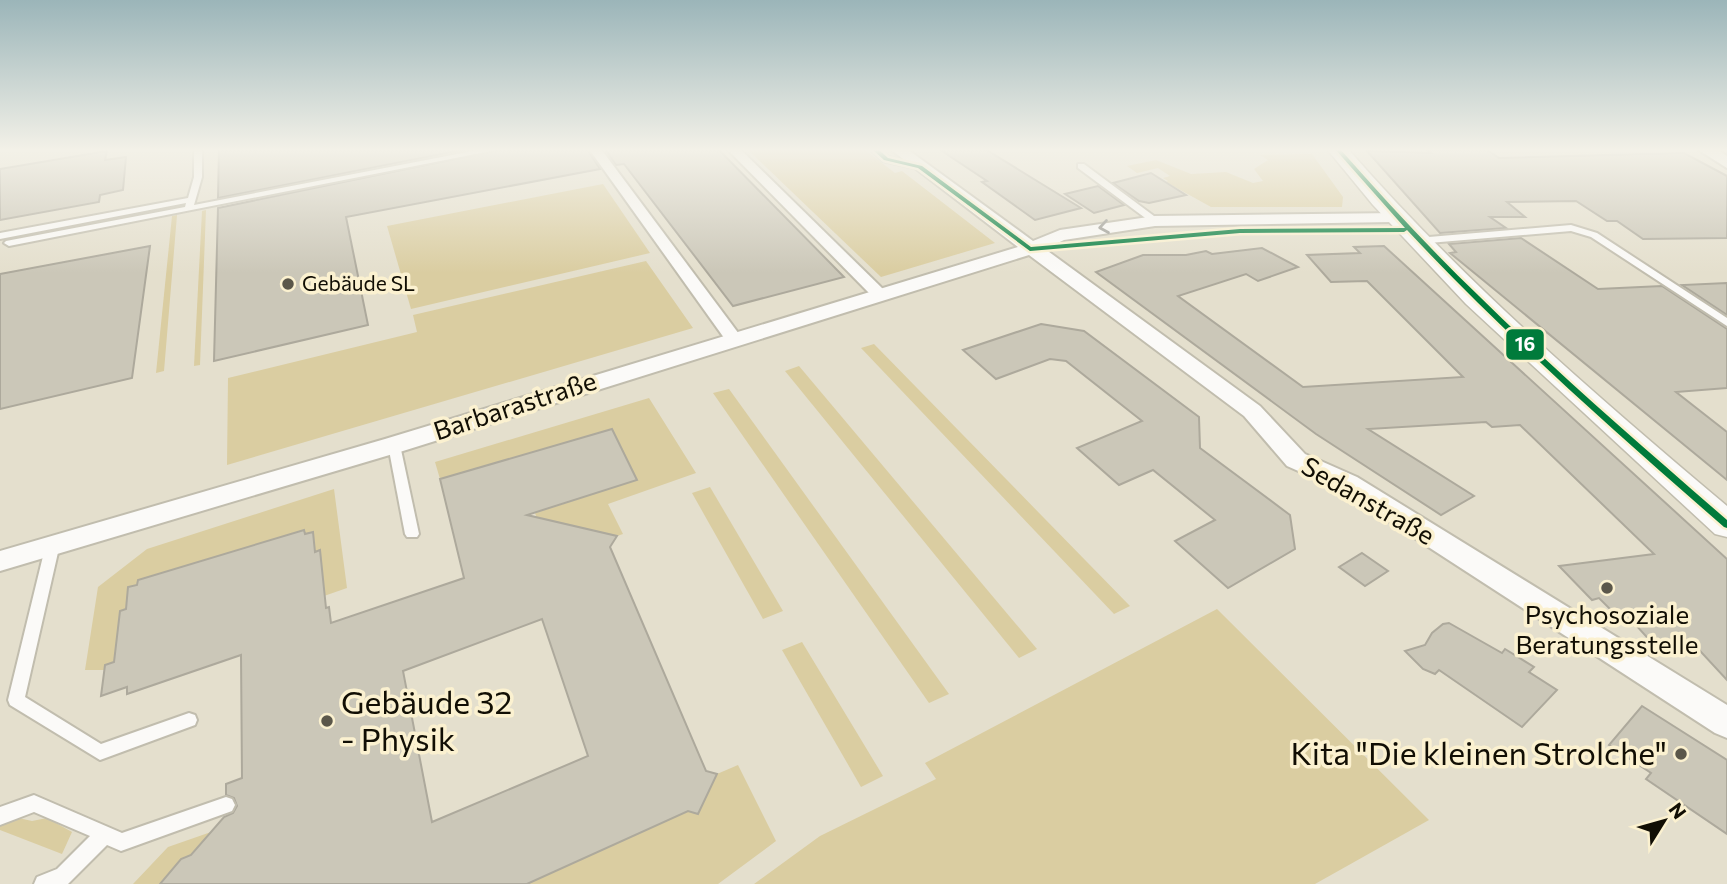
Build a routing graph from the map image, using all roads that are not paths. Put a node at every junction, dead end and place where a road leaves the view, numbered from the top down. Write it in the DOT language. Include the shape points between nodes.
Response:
graph roads {
  1 [pos="194,190"];
  2 [pos="275,190"];
  3 [pos="626,190"];
  4 [pos="775,190"];
  5 [pos="951,190"];
  6 [pos="1114,190"];
  7 [pos="1371,190"];
  8 [pos="190,206"];
  9 [pos="1155,221"];
  10 [pos="1404,229"];
  11 [pos="0,236"];
  12 [pos="9,243"];
  13 [pos="1030,249"];
  14 [pos="878,293"];
  15 [pos="1727,323"];
  16 [pos="733,338"];
  17 [pos="394,445"];
  18 [pos="1727,526"];
  19 [pos="412,534"];
  20 [pos="52,548"];
  21 [pos="0,561"];
  22 [pos="189,720"];
  23 [pos="1727,723"];
  24 [pos="226,805"];
  25 [pos="0,816"];
  26 [pos="105,834"];
  27 [pos="63,880"];
  28 [pos="44,884"];
  1 -- 8 [label="lane"];
  2 -- 8 [label="lane"];
  3 -- 16 [label="street"];
  4 -- 14 [label="street"];
  5 -- 13 [label="street, Sedanstraße"];
  6 -- 9 [label="lane"];
  7 -- 10 [label="street"];
  8 -- 11 [label="lane"];
  8 -- 12 [label="lane"];
  9 -- 10 [label="street, Barbarastraße" via="1244,217"];
  9 -- 13 [label="street, Barbarastraße, one-way" via="1060,234"];
  10 -- 13 [label="street, Barbarastraße" via="1240,231"];
  10 -- 15 [label="lane" via="1572,228 1594,235"];
  10 -- 18 [label="street" via="1478,304"];
  13 -- 14 [label="street, Barbarastraße"];
  13 -- 23 [label="street, Sedanstraße" via="1252,411 1296,460 1348,483"];
  14 -- 16 [label="street, Barbarastraße"];
  16 -- 17 [label="street, Barbarastraße"];
  17 -- 19 [label="lane"];
  17 -- 20 [label="street, Barbarastraße"];
  20 -- 21 [label="street, Barbarastraße"];
  20 -- 22 [label="lane" via="16,700 100,752"];
  24 -- 26 [label="lane" via="121,842"];
  25 -- 26 [label="lane" via="34,803"];
  26 -- 27 [label="lane"];
  27 -- 28 [label="lane"];
}
